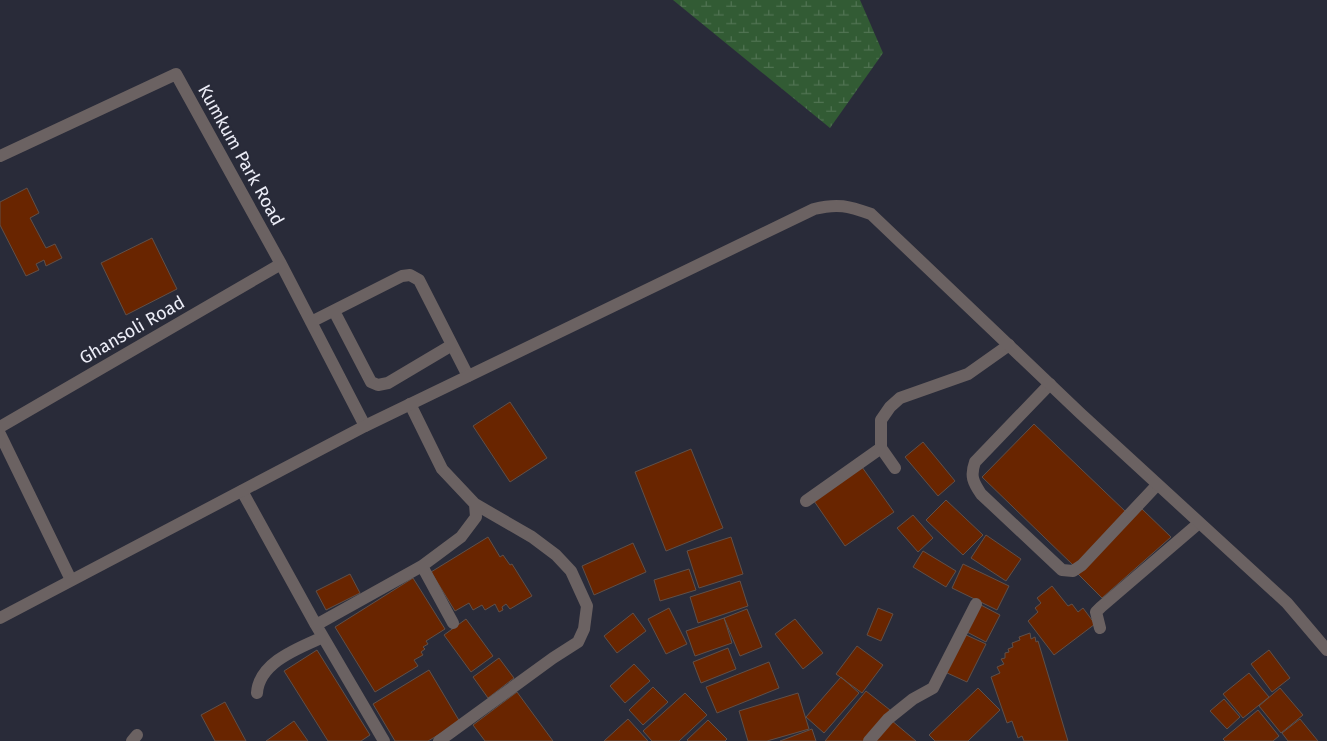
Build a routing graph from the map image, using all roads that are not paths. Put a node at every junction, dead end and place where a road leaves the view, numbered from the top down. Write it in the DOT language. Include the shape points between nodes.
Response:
graph roads {
  1 [pos="0,156"];
  2 [pos="281,264"];
  3 [pos="334,311"];
  4 [pos="311,322"];
  5 [pos="452,345"];
  6 [pos="1009,345"];
  7 [pos="468,376"];
  8 [pos="1050,384"];
  9 [pos="410,404"];
  10 [pos="365,426"];
  11 [pos="0,427"];
  12 [pos="0,434"];
  13 [pos="881,448"];
  14 [pos="895,468"];
  15 [pos="1157,485"];
  16 [pos="242,490"];
  17 [pos="806,501"];
  18 [pos="475,504"];
  19 [pos="1199,523"];
  20 [pos="422,566"];
  21 [pos="71,580"];
  22 [pos="976,604"];
  23 [pos="0,618"];
  24 [pos="453,623"];
  25 [pos="316,625"];
  26 [pos="1100,628"];
  27 [pos="323,637"];
  28 [pos="1327,650"];
  29 [pos="257,693"];
  30 [pos="384,741"];
  31 [pos="439,741"];
  32 [pos="869,741"];
  1 -- 2 [label="street, Kumkum Park Road" via="176,74"];
  2 -- 4 [label="street, Kumkum Park Road"];
  2 -- 11 [label="street, Ghansoli Road"];
  3 -- 4 [label="street"];
  3 -- 5 [label="street" via="402,276 413,276"];
  3 -- 5 [label="street" via="370,382 388,383"];
  4 -- 10 [label="street, Kumkum Park Road"];
  5 -- 7 [label="street"];
  6 -- 7 [label="street" via="870,214 847,206 828,206 814,209"];
  6 -- 8 [label="street"];
  6 -- 13 [label="street" via="968,374 900,398 881,420"];
  7 -- 9 [label="street"];
  8 -- 15 [label="street"];
  8 -- 15 [label="street" via="975,462 973,482 981,494 1062,570 1073,571"];
  9 -- 10 [label="street"];
  9 -- 18 [label="street" via="442,469"];
  10 -- 16 [label="street"];
  12 -- 21 [label="street"];
  13 -- 14 [label="street"];
  13 -- 17 [label="street"];
  15 -- 19 [label="street"];
  16 -- 21 [label="street"];
  16 -- 25 [label="street"];
  18 -- 20 [label="street" via="476,517 461,537"];
  18 -- 31 [label="street" via="532,537 556,555 571,572 587,606 584,629 578,642"];
  19 -- 26 [label="street" via="1096,612"];
  19 -- 28 [label="street" via="1286,603"];
  20 -- 24 [label="street"];
  20 -- 25 [label="street"];
  21 -- 23 [label="street"];
  22 -- 32 [label="street" via="933,688 888,719"];
  25 -- 27 [label="street"];
  27 -- 29 [label="street" via="265,671 257,685"];
  27 -- 30 [label="street"];
}
